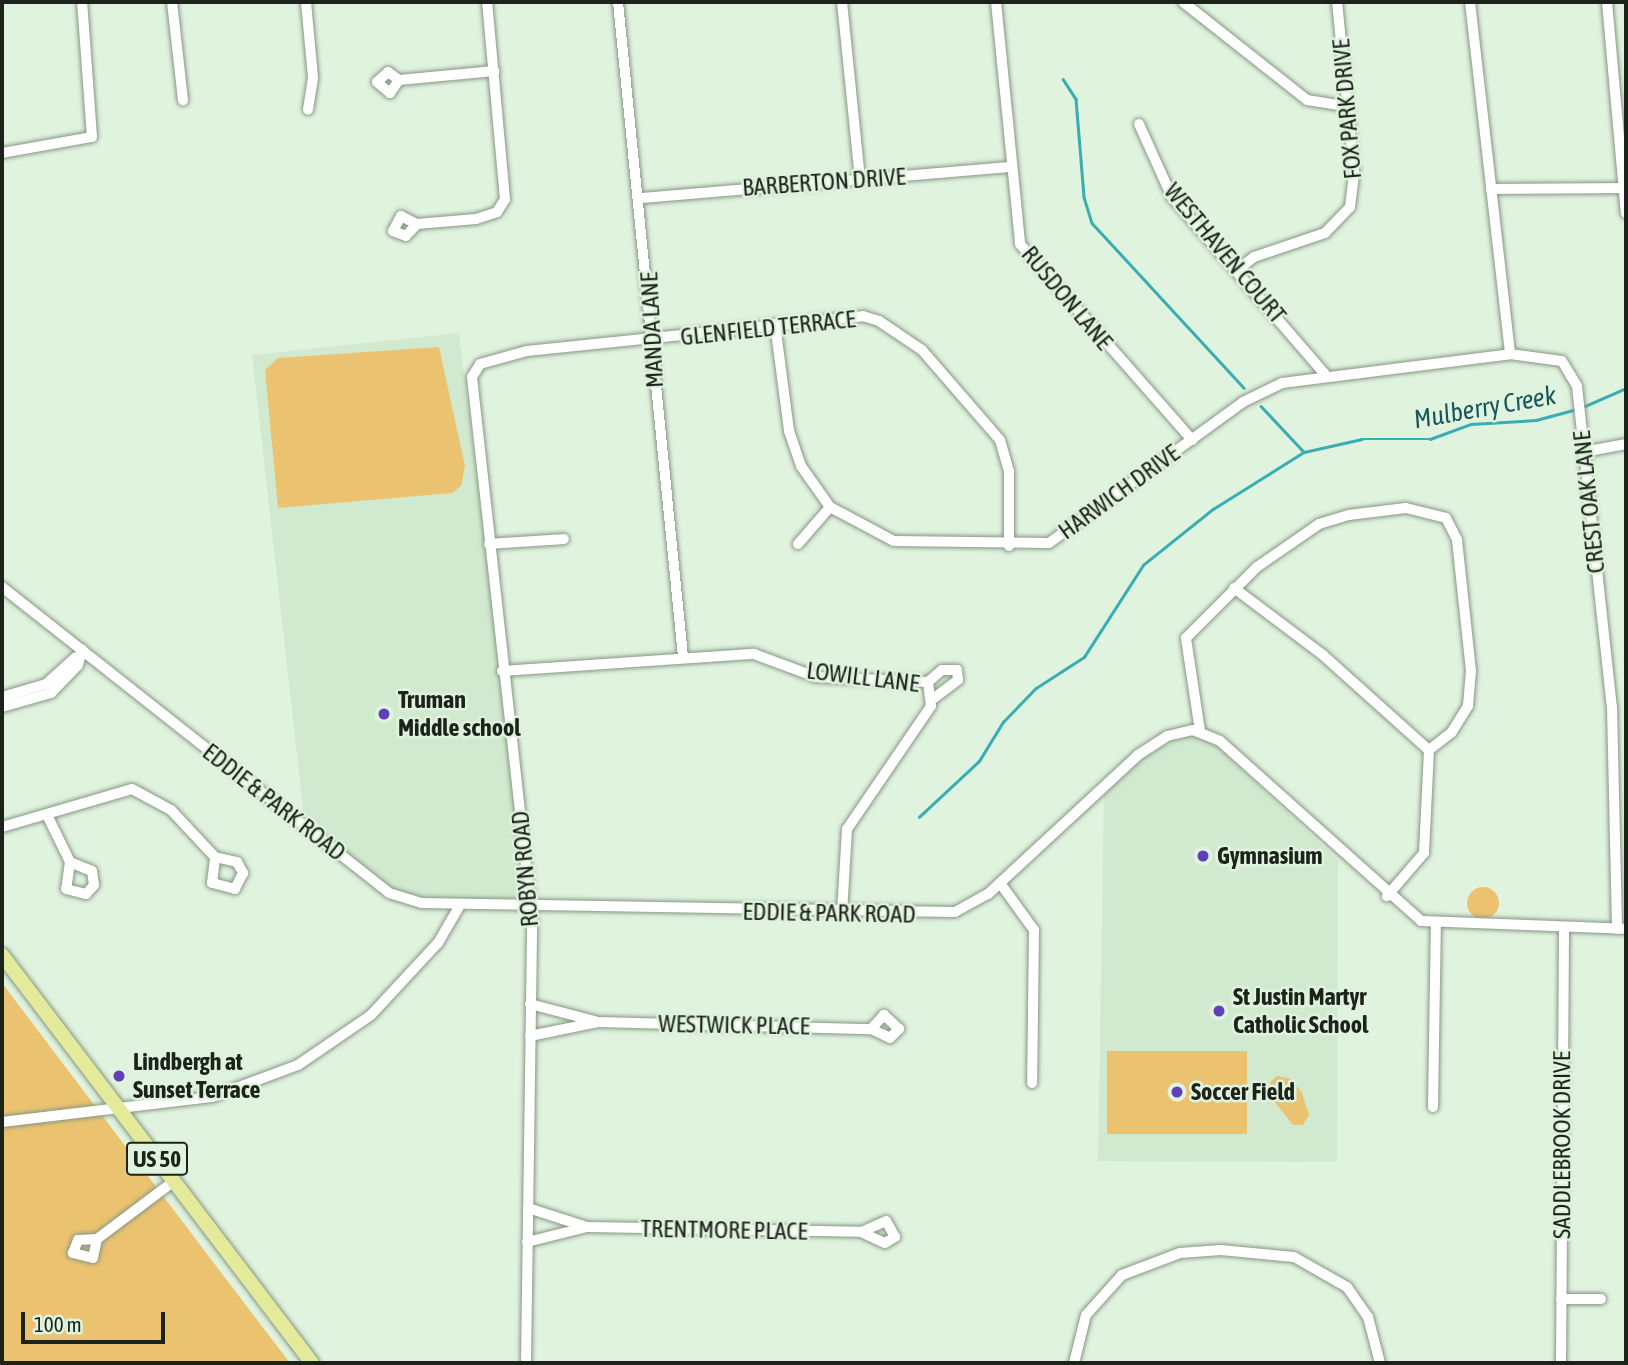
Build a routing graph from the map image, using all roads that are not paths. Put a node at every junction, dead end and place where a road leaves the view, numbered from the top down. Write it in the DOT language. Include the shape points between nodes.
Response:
graph roads {
  1 [pos="82,2"];
  2 [pos="172,2"];
  3 [pos="306,2"];
  4 [pos="487,2"];
  5 [pos="618,2"];
  6 [pos="842,2"];
  7 [pos="996,2"];
  8 [pos="1183,2"];
  9 [pos="1338,2"];
  10 [pos="1471,2"];
  11 [pos="1607,2"];
  12 [pos="495,71"];
  13 [pos="398,80"];
  14 [pos="183,100"];
  15 [pos="1346,106"];
  16 [pos="308,110"];
  17 [pos="1139,124"];
  18 [pos="2,153"];
  19 [pos="1008,167"];
  20 [pos="860,180"];
  21 [pos="1624,188"];
  22 [pos="1491,189"];
  23 [pos="641,198"];
  24 [pos="1626,213"];
  25 [pos="417,224"];
  26 [pos="1236,271"];
  27 [pos="775,324"];
  28 [pos="656,339"];
  29 [pos="1510,354"];
  30 [pos="1325,374"];
  31 [pos="472,377"];
  32 [pos="1192,440"];
  33 [pos="1626,444"];
  34 [pos="1583,452"];
  35 [pos="830,507"];
  36 [pos="564,539"];
  37 [pos="489,544"];
  38 [pos="799,544"];
  39 [pos="1009,546"];
  40 [pos="2,587"];
  41 [pos="1234,588"];
  42 [pos="79,653"];
  43 [pos="683,657"];
  44 [pos="502,671"];
  45 [pos="928,682"];
  46 [pos="2,697"];
  47 [pos="934,698"];
  48 [pos="2,707"];
  49 [pos="1200,731"];
  50 [pos="1429,750"];
  51 [pos="48,817"];
  52 [pos="2,827"];
  53 [pos="215,857"];
  54 [pos="70,862"];
  55 [pos="1000,883"];
  56 [pos="1387,896"];
  57 [pos="460,905"];
  58 [pos="530,906"];
  59 [pos="842,913"];
  60 [pos="1436,925"];
  61 [pos="1564,928"];
  62 [pos="1621,929"];
  63 [pos="2,955"];
  64 [pos="530,1003"];
  65 [pos="598,1022"];
  66 [pos="871,1028"];
  67 [pos="530,1036"];
  68 [pos="1032,1083"];
  69 [pos="1433,1107"];
  70 [pos="120,1110"];
  71 [pos="2,1122"];
  72 [pos="174,1181"];
  73 [pos="528,1208"];
  74 [pos="587,1227"];
  75 [pos="862,1232"];
  76 [pos="97,1240"];
  77 [pos="527,1242"];
  78 [pos="1561,1298"];
  79 [pos="1601,1299"];
  80 [pos="312,1363"];
  81 [pos="526,1363"];
  82 [pos="1073,1363"];
  83 [pos="1380,1363"];
  84 [pos="1561,1363"];
  1 -- 18 [label="street" via="92,137"];
  2 -- 14 [label="street"];
  3 -- 16 [label="street" via="313,78"];
  4 -- 12 [label="street"];
  5 -- 23 [label="street, MANDA LANE"];
  6 -- 20 [label="street"];
  7 -- 19 [label="street, RUSDON LANE"];
  8 -- 15 [label="street" via="1307,100"];
  9 -- 15 [label="street, FOX PARK DRIVE"];
  10 -- 22 [label="street"];
  11 -- 21 [label="street"];
  12 -- 13 [label="street"];
  12 -- 25 [label="street" via="505,199 497,212 476,219"];
  15 -- 26 [label="street, FOX PARK DRIVE" via="1354,172 1350,207 1325,233 1254,257"];
  17 -- 26 [label="street, WESTHAVEN COURT" via="1172,197"];
  19 -- 20 [label="street, BARBERTON DRIVE"];
  19 -- 32 [label="street, RUSDON LANE" via="1020,244 1029,259"];
  20 -- 23 [label="street, BARBERTON DRIVE"];
  21 -- 22 [label="street"];
  21 -- 24 [label="street"];
  22 -- 29 [label="street"];
  23 -- 28 [label="street, MANDA LANE"];
  26 -- 30 [label="street, WESTHAVEN COURT"];
  27 -- 28 [label="street, GLENFIELD TERRACE"];
  27 -- 35 [label="street" via="794,449"];
  27 -- 39 [label="street, GLENFIELD TERRACE" via="863,316 922,350 1000,440 1009,471"];
  28 -- 31 [label="street, GLENFIELD TERRACE" via="527,351 480,364"];
  28 -- 43 [label="street, MANDA LANE" via="655,416"];
  29 -- 30 [label="street, HARWICH DRIVE"];
  29 -- 34 [label="street, CREST OAK LANE" via="1562,361 1571,369"];
  30 -- 32 [label="street, HARWICH DRIVE" via="1265,390"];
  31 -- 37 [label="street, ROBYN ROAD"];
  32 -- 39 [label="street, HARWICH DRIVE" via="1058,539"];
  33 -- 34 [label="street"];
  34 -- 62 [label="street, CREST OAK LANE" via="1616,752"];
  35 -- 38 [label="street"];
  35 -- 39 [label="street, HARWICH DRIVE" via="894,541"];
  36 -- 37 [label="street"];
  37 -- 44 [label="street, ROBYN ROAD"];
  40 -- 42 [label="street, EDDIE & PARK ROAD"];
  41 -- 49 [label="street" via="1186,638"];
  41 -- 50 [label="street" via="1323,655"];
  41 -- 50 [label="street" via="1319,524 1349,515 1437,511 1452,526 1471,671 1468,706 1452,732"];
  42 -- 46 [label="street" via="46,684"];
  42 -- 48 [label="street" via="78,665 51,693"];
  42 -- 57 [label="street, EDDIE & PARK ROAD" via="389,893"];
  43 -- 44 [label="street, LOWILL LANE"];
  43 -- 45 [label="street, LOWILL LANE" via="754,654 817,677"];
  44 -- 58 [label="street, ROBYN ROAD"];
  45 -- 47 [label="street, LOWILL LANE"];
  45 -- 47 [label="street" via="942,670 957,670 958,680"];
  47 -- 59 [label="street, LOWILL LANE" via="847,829"];
  49 -- 55 [label="street, EDDIE & PARK ROAD" via="1167,736 1138,755"];
  49 -- 56 [label="street" via="1230,750"];
  50 -- 56 [label="street" via="1424,853"];
  51 -- 52 [label="street"];
  51 -- 53 [label="street" via="132,789 171,810"];
  51 -- 54 [label="street"];
  55 -- 59 [label="street, EDDIE & PARK ROAD" via="965,909 945,914"];
  55 -- 68 [label="street" via="1034,930"];
  56 -- 60 [label="street"];
  57 -- 58 [label="street, EDDIE & PARK ROAD"];
  57 -- 70 [label="street" via="409,976 327,1049 219,1095"];
  58 -- 59 [label="street, EDDIE & PARK ROAD"];
  58 -- 64 [label="street, ROBYN ROAD"];
  60 -- 61 [label="street"];
  60 -- 69 [label="street"];
  61 -- 62 [label="street"];
  61 -- 78 [label="street, SADDLEBROOK DRIVE"];
  63 -- 70 [label="main road, US 50"];
  64 -- 65 [label="street, WESTWICK PLACE"];
  64 -- 67 [label="street, ROBYN ROAD"];
  65 -- 66 [label="street, WESTWICK PLACE"];
  65 -- 67 [label="street, WESTWICK PLACE"];
  67 -- 73 [label="street, ROBYN ROAD"];
  70 -- 71 [label="street"];
  70 -- 72 [label="main road, US 50"];
  72 -- 76 [label="street"];
  72 -- 80 [label="main road, US 50"];
  73 -- 74 [label="street, TRENTMORE PLACE"];
  73 -- 77 [label="street, ROBYN ROAD"];
  74 -- 75 [label="street, TRENTMORE PLACE"];
  74 -- 77 [label="street, TRENTMORE PLACE"];
  77 -- 81 [label="street, ROBYN ROAD"];
  78 -- 79 [label="street"];
  78 -- 84 [label="street, SADDLEBROOK DRIVE"];
  82 -- 83 [label="street" via="1086,1315 1122,1275 1180,1253 1221,1250 1294,1257 1347,1287 1368,1317"];
}
